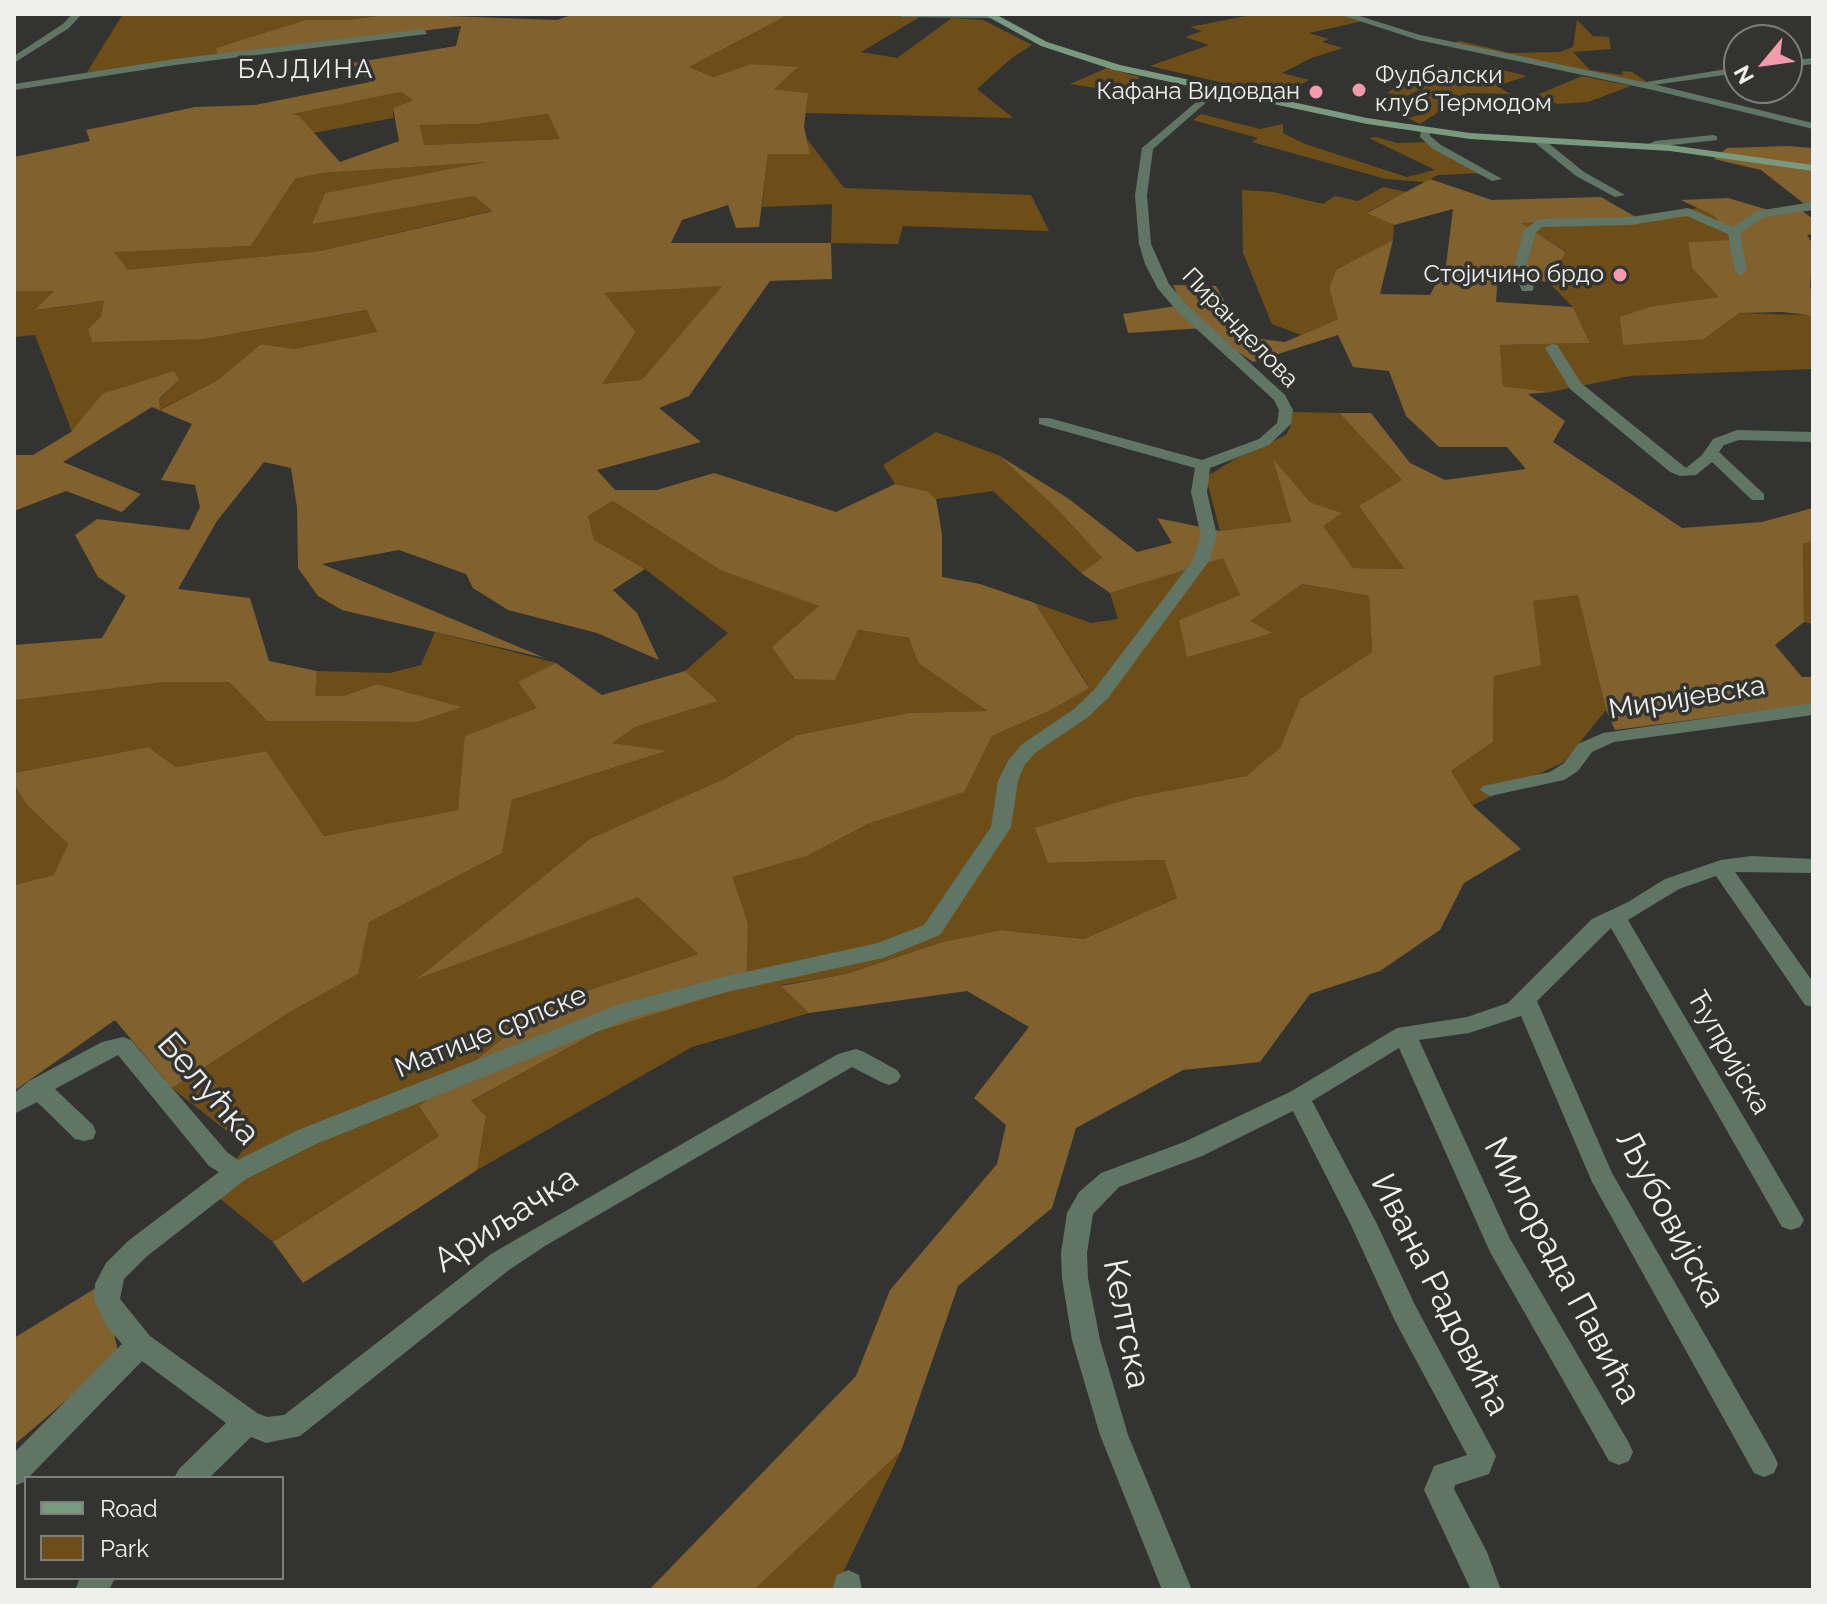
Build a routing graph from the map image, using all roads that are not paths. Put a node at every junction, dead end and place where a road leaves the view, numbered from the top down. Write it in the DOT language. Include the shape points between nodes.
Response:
graph roads {
  1 [pos="902,14"];
  2 [pos="988,14"];
  3 [pos="1343,14"];
  4 [pos="75,16"];
  5 [pos="424,32"];
  6 [pos="14,60"];
  7 [pos="1723,72"];
  8 [pos="1639,84"];
  9 [pos="14,87"];
  10 [pos="1214,90"];
  11 [pos="1813,126"];
  12 [pos="1425,130"];
  13 [pos="1713,138"];
  14 [pos="1538,140"];
  15 [pos="1653,141"];
  16 [pos="1813,168"];
  17 [pos="1496,179"];
  18 [pos="1619,195"];
  19 [pos="1813,206"];
  20 [pos="1734,232"];
  21 [pos="1741,271"];
  22 [pos="1527,288"];
  23 [pos="1552,348"];
  24 [pos="1044,421"];
  25 [pos="1813,437"];
  26 [pos="1711,453"];
  27 [pos="1203,465"];
  28 [pos="1758,497"];
  29 [pos="1813,709"];
  30 [pos="1490,790"];
  31 [pos="1813,866"];
  32 [pos="1721,867"];
  33 [pos="1615,916"];
  34 [pos="1813,999"];
  35 [pos="1526,1001"];
  36 [pos="1405,1034"];
  37 [pos="889,1076"];
  38 [pos="37,1087"];
  39 [pos="1298,1098"];
  40 [pos="14,1105"];
  41 [pos="84,1132"];
  42 [pos="237,1172"];
  43 [pos="1791,1220"];
  44 [pos="140,1344"];
  45 [pos="247,1422"];
  46 [pos="1619,1452"];
  47 [pos="1764,1464"];
  48 [pos="14,1473"];
  49 [pos="191,1476"];
  50 [pos="1177,1590"];
  51 [pos="1486,1590"];
  1 -- 2 [label="street"];
  2 -- 10 [label="main road" via="1075,55"];
  3 -- 8 [label="street" via="1418,37"];
  4 -- 6 [label="street"];
  5 -- 9 [label="street"];
  7 -- 8 [label="street"];
  8 -- 11 [label="street"];
  10 -- 12 [label="main road"];
  10 -- 27 [label="street, Пиранделова" via="1148,148 1141,195 1145,244 1163,286 1274,392 1286,410 1279,431 1264,442"];
  12 -- 14 [label="main road"];
  12 -- 17 [label="street" via="1425,137 1437,147"];
  13 -- 15 [label="street"];
  14 -- 15 [label="main road"];
  14 -- 18 [label="street" via="1580,174"];
  15 -- 16 [label="main road"];
  19 -- 20 [label="street" via="1761,214"];
  20 -- 21 [label="street"];
  20 -- 22 [label="street" via="1688,212 1631,221 1539,223 1530,230 1519,270"];
  23 -- 26 [label="street" via="1575,386 1675,469 1691,472"];
  24 -- 27 [label="street"];
  25 -- 26 [label="street" via="1737,435 1718,442"];
  26 -- 28 [label="street"];
  27 -- 42 [label="street, Матице српске" via="1199,492 1209,536 1201,561 1101,694 1028,749 1015,765 1001,827 940,922 920,937 625,1011 307,1137"];
  29 -- 30 [label="street, Миријевска" via="1610,737 1585,748 1557,776"];
  31 -- 32 [label="street, Келтска"];
  32 -- 33 [label="street, Келтска" via="1672,884"];
  32 -- 34 [label="street"];
  33 -- 35 [label="street, Келтска" via="1587,935"];
  33 -- 43 [label="street, Ћупријска"];
  35 -- 36 [label="street, Келтска" via="1490,1020"];
  35 -- 47 [label="street, Љубовијска" via="1601,1175"];
  36 -- 39 [label="street, Келтска"];
  36 -- 46 [label="street, Милорада Павића" via="1499,1244"];
  37 -- 45 [label="street, Ариљачка" via="856,1058 846,1060 500,1262 290,1427 266,1430"];
  38 -- 40 [label="street, Белућка"];
  38 -- 41 [label="street"];
  38 -- 42 [label="street, Белућка" via="123,1046 218,1159"];
  39 -- 50 [label="street, Келтска" via="1193,1149 1110,1180 1080,1213 1075,1278 1086,1340 1114,1435"];
  39 -- 51 [label="street, Ивана Радовића" via="1482,1456 1479,1465 1444,1475 1439,1490"];
  42 -- 44 [label="street, Белућка" via="115,1271 107,1300"];
  44 -- 45 [label="street, Белућка"];
  44 -- 48 [label="street"];
  45 -- 49 [label="street"];
}
